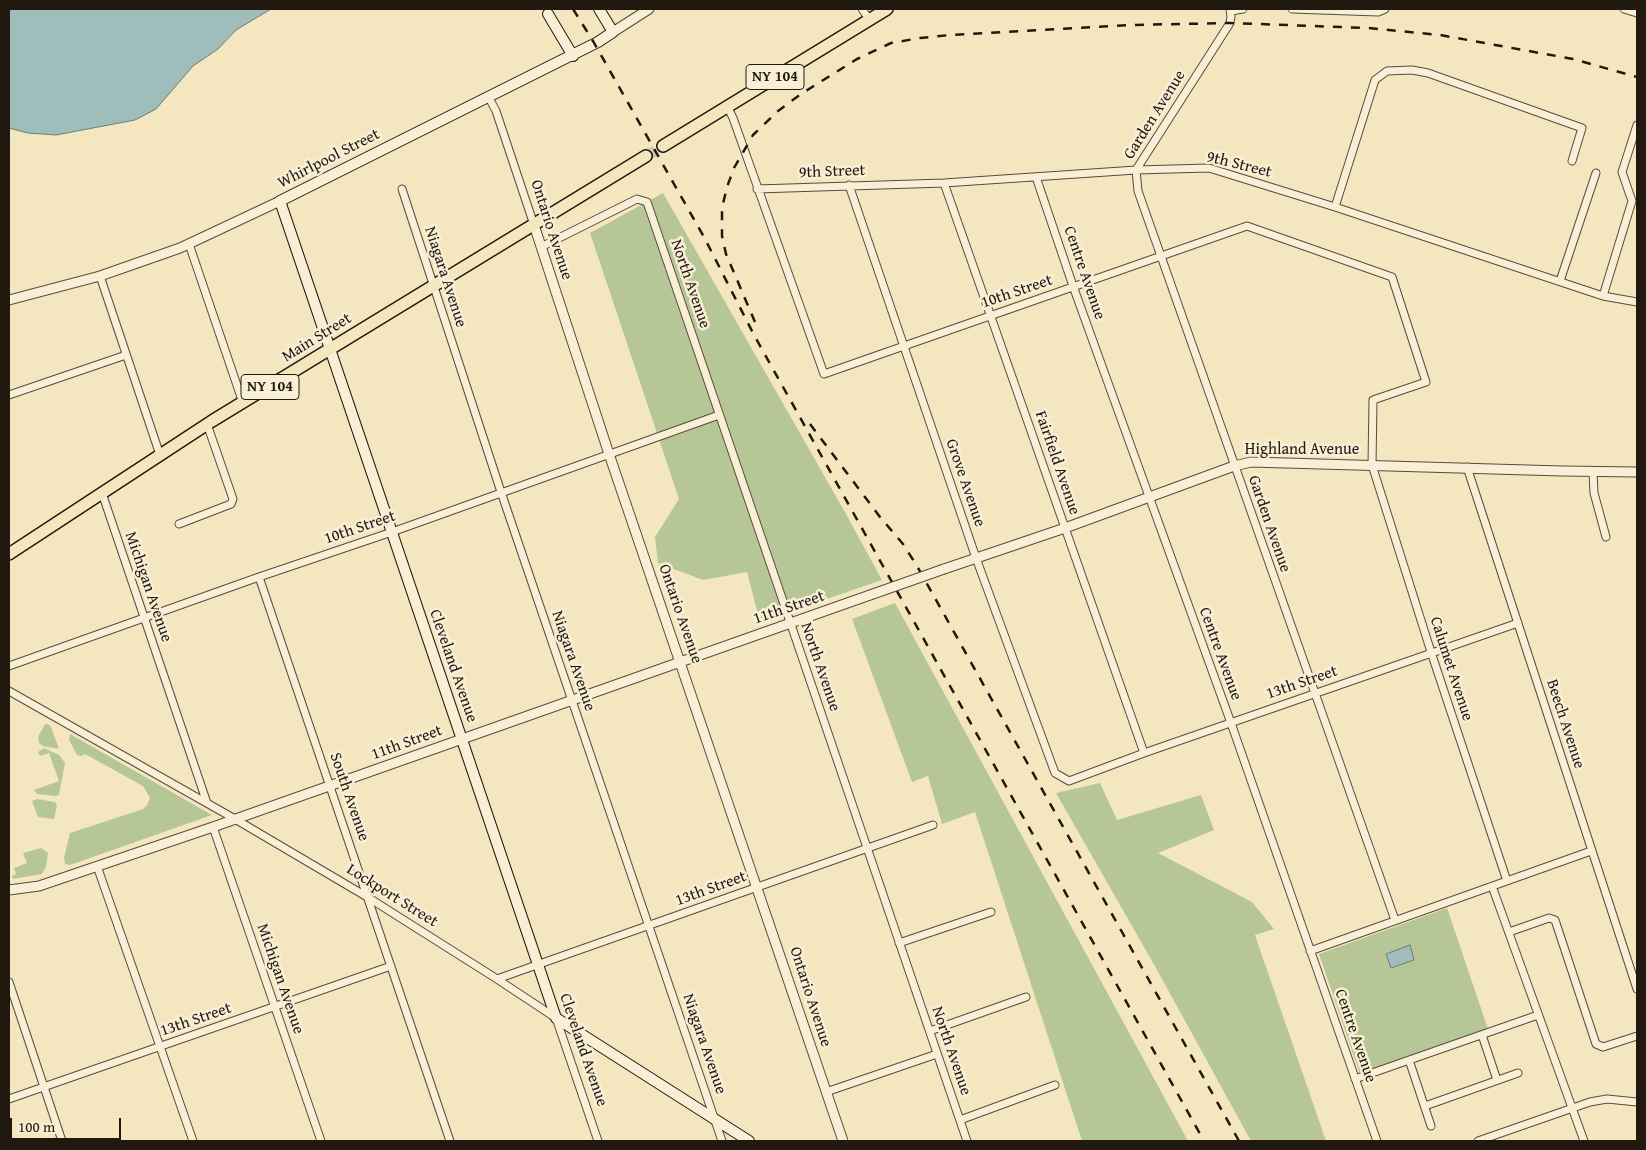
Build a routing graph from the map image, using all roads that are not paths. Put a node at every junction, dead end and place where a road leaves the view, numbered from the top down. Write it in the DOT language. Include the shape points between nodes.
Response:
graph roads {
  1 [pos="599,9"];
  2 [pos="649,9"];
  3 [pos="862,9"];
  4 [pos="887,9"];
  5 [pos="1243,9"];
  6 [pos="1292,9"];
  7 [pos="1385,9"];
  8 [pos="1624,9"];
  9 [pos="1230,10"];
  10 [pos="1637,13"];
  11 [pos="548,14"];
  12 [pos="870,19"];
  13 [pos="613,32"];
  14 [pos="573,56"];
  15 [pos="488,96"];
  16 [pos="727,106"];
  17 [pos="1637,125"];
  18 [pos="663,146"];
  19 [pos="646,156"];
  20 [pos="1572,161"];
  21 [pos="1136,170"];
  22 [pos="1596,174"];
  23 [pos="1036,177"];
  24 [pos="944,183"];
  25 [pos="849,185"];
  26 [pos="402,189"];
  27 [pos="757,189"];
  28 [pos="280,200"];
  29 [pos="1336,207"];
  30 [pos="534,225"];
  31 [pos="1247,226"];
  32 [pos="189,244"];
  33 [pos="541,247"];
  34 [pos="1160,256"];
  35 [pos="100,276"];
  36 [pos="1560,281"];
  37 [pos="433,285"];
  38 [pos="1073,286"];
  39 [pos="1603,296"];
  40 [pos="9,300"];
  41 [pos="1637,302"];
  42 [pos="991,315"];
  43 [pos="904,346"];
  44 [pos="330,349"];
  45 [pos="126,355"];
  46 [pos="9,395"];
  47 [pos="243,403"];
  48 [pos="719,415"];
  49 [pos="207,424"];
  50 [pos="610,454"];
  51 [pos="160,455"];
  52 [pos="1372,464"];
  53 [pos="1234,466"];
  54 [pos="1467,467"];
  55 [pos="1593,472"];
  56 [pos="1637,472"];
  57 [pos="501,492"];
  58 [pos="102,493"];
  59 [pos="1148,496"];
  60 [pos="179,524"];
  61 [pos="1065,528"];
  62 [pos="392,532"];
  63 [pos="1606,537"];
  64 [pos="9,554"];
  65 [pos="976,558"];
  66 [pos="259,577"];
  67 [pos="870,595"];
  68 [pos="144,618"];
  69 [pos="790,623"];
  70 [pos="1518,623"];
  71 [pos="1431,652"];
  72 [pos="681,662"];
  73 [pos="9,666"];
  74 [pos="9,691"];
  75 [pos="1314,694"];
  76 [pos="572,700"];
  77 [pos="1230,723"];
  78 [pos="462,739"];
  79 [pos="1144,753"];
  80 [pos="1069,782"];
  81 [pos="331,786"];
  82 [pos="207,803"];
  83 [pos="234,819"];
  84 [pos="933,826"];
  85 [pos="212,827"];
  86 [pos="867,848"];
  87 [pos="1591,851"];
  88 [pos="97,866"];
  89 [pos="1507,881"];
  90 [pos="1492,886"];
  91 [pos="758,887"];
  92 [pos="9,890"];
  93 [pos="369,898"];
  94 [pos="991,912"];
  95 [pos="1395,920"];
  96 [pos="649,925"];
  97 [pos="1509,932"];
  98 [pos="899,943"];
  99 [pos="1310,951"];
  100 [pos="538,964"];
  101 [pos="392,966"];
  102 [pos="498,979"];
  103 [pos="9,982"];
  104 [pos="1637,989"];
  105 [pos="1026,997"];
  106 [pos="275,1007"];
  107 [pos="1538,1015"];
  108 [pos="556,1018"];
  109 [pos="930,1031"];
  110 [pos="1482,1035"];
  111 [pos="1637,1036"];
  112 [pos="161,1047"];
  113 [pos="937,1054"];
  114 [pos="1409,1060"];
  115 [pos="1518,1073"];
  116 [pos="1355,1079"];
  117 [pos="1497,1080"];
  118 [pos="1055,1085"];
  119 [pos="44,1087"];
  120 [pos="826,1092"];
  121 [pos="9,1099"];
  122 [pos="1637,1102"];
  123 [pos="1424,1106"];
  124 [pos="1572,1108"];
  125 [pos="960,1120"];
  126 [pos="715,1121"];
  127 [pos="1431,1126"];
  128 [pos="62,1141"];
  129 [pos="193,1141"];
  130 [pos="321,1141"];
  131 [pos="450,1141"];
  132 [pos="598,1141"];
  133 [pos="722,1141"];
  134 [pos="749,1141"];
  135 [pos="843,1141"];
  136 [pos="968,1141"];
  137 [pos="1377,1141"];
  138 [pos="1478,1141"];
  139 [pos="1584,1141"];
  1 -- 13 [label="main road"];
  2 -- 13 [label="street, Whirlpool Street"];
  3 -- 12 [label="street"];
  4 -- 12 [label="main road, NY 104"];
  5 -- 9 [label="street"];
  6 -- 7 [label="street" via="1378,12"];
  8 -- 10 [label="street"];
  9 -- 21 [label="street, Garden Avenue" via="1230,23"];
  11 -- 14 [label="main road"];
  12 -- 16 [label="main road, NY 104"];
  13 -- 14 [label="main road, Whirlpool Street"];
  14 -- 15 [label="main road, Whirlpool Street"];
  15 -- 28 [label="main road, Whirlpool Street"];
  15 -- 30 [label="street, Ontario Avenue"];
  16 -- 18 [label="main road, NY 104"];
  16 -- 27 [label="street"];
  17 -- 39 [label="street" via="1622,172 1632,201"];
  19 -- 30 [label="main road, Main Street / NY 104"];
  20 -- 29 [label="street" via="1582,128 1428,73 1386,71 1375,80"];
  21 -- 23 [label="street, 9th Street"];
  21 -- 29 [label="street, 9th Street" via="1209,168"];
  21 -- 34 [label="street, Garden Avenue" via="1138,191"];
  22 -- 36 [label="street"];
  23 -- 24 [label="street, 9th Street"];
  23 -- 38 [label="street, Centre Avenue"];
  24 -- 25 [label="street, 9th Street"];
  24 -- 42 [label="street, Fairfield Avenue"];
  25 -- 27 [label="street, 9th Street"];
  25 -- 43 [label="street, Grove Avenue"];
  26 -- 37 [label="street, Niagara Avenue"];
  27 -- 43 [label="street, 10th Street" via="824,374"];
  28 -- 32 [label="street, Whirlpool Street"];
  28 -- 44 [label="main road, Cleveland Avenue"];
  29 -- 36 [label="street, 9th Street"];
  30 -- 33 [label="street, Ontario Avenue"];
  30 -- 37 [label="main road, Main Street / NY 104"];
  31 -- 34 [label="street, 10th Street"];
  31 -- 52 [label="street, Calumet Avenue" via="1392,277 1426,382 1373,400"];
  32 -- 35 [label="street, Whirlpool Street"];
  32 -- 47 [label="street"];
  33 -- 48 [label="street, North Avenue" via="638,199 647,202"];
  33 -- 50 [label="street, Ontario Avenue"];
  34 -- 38 [label="street, 10th Street"];
  34 -- 53 [label="street, Garden Avenue"];
  35 -- 40 [label="street, Whirlpool Street"];
  35 -- 45 [label="street"];
  36 -- 39 [label="street, 9th Street"];
  37 -- 44 [label="main road, Main Street / NY 104"];
  37 -- 57 [label="street, Niagara Avenue"];
  38 -- 42 [label="street, 10th Street"];
  38 -- 59 [label="street, Centre Avenue"];
  39 -- 41 [label="street, 9th Street"];
  42 -- 43 [label="street, 10th Street"];
  42 -- 61 [label="street, Fairfield Avenue"];
  43 -- 65 [label="street, Grove Avenue"];
  44 -- 47 [label="main road, Main Street / NY 104"];
  44 -- 62 [label="main road, Cleveland Avenue"];
  45 -- 46 [label="street"];
  45 -- 51 [label="street"];
  47 -- 49 [label="main road, Main Street / NY 104"];
  48 -- 50 [label="street, 10th Street"];
  48 -- 69 [label="street, North Avenue"];
  49 -- 51 [label="main road, Main Street / NY 104"];
  49 -- 60 [label="street" via="233,499 231,504"];
  50 -- 57 [label="street, 10th Street"];
  50 -- 72 [label="street, Ontario Avenue"];
  51 -- 58 [label="main road, Main Street / NY 104"];
  52 -- 53 [label="street, Highland Avenue" via="1251,462"];
  52 -- 54 [label="street, Highland Avenue"];
  52 -- 71 [label="street, Calumet Avenue"];
  53 -- 59 [label="street, Highland Avenue"];
  53 -- 75 [label="street, Garden Avenue"];
  54 -- 55 [label="street, Highland Avenue"];
  54 -- 70 [label="street, Beech Avenue"];
  55 -- 56 [label="street, Highland Avenue"];
  55 -- 63 [label="street" via="1594,492"];
  57 -- 62 [label="street, 10th Street"];
  57 -- 76 [label="street, Niagara Avenue"];
  58 -- 64 [label="main road, Main Street / NY 104"];
  58 -- 68 [label="street, Michigan Avenue"];
  59 -- 61 [label="street, Highland Avenue"];
  59 -- 77 [label="street, Centre Avenue"];
  61 -- 65 [label="street, Highland Avenue"];
  61 -- 79 [label="street, Fairfield Avenue"];
  62 -- 66 [label="street, 10th Street"];
  62 -- 78 [label="main road, Cleveland Avenue"];
  65 -- 67 [label="street, Highland Avenue, bridge"];
  65 -- 80 [label="street, Grove Avenue" via="1055,774"];
  66 -- 68 [label="street, 10th Street"];
  66 -- 81 [label="street, South Avenue"];
  67 -- 69 [label="street, 11th Street"];
  68 -- 73 [label="street, 10th Street"];
  68 -- 82 [label="street, Michigan Avenue"];
  69 -- 72 [label="street, 11th Street"];
  69 -- 86 [label="street, North Avenue"];
  70 -- 71 [label="street, 13th Street"];
  70 -- 87 [label="street, Beech Avenue"];
  71 -- 75 [label="street, 13th Street"];
  71 -- 89 [label="street, Calumet Avenue"];
  72 -- 76 [label="street, 11th Street"];
  72 -- 91 [label="street, Ontario Avenue"];
  74 -- 82 [label="street, Lockport Street"];
  75 -- 77 [label="street, 13th Street"];
  75 -- 95 [label="street, Garden Avenue"];
  76 -- 78 [label="street, 11th Street"];
  76 -- 96 [label="street, Niagara Avenue"];
  77 -- 79 [label="street, 13th Street"];
  77 -- 99 [label="street, Centre Avenue"];
  78 -- 81 [label="street, 11th Street"];
  78 -- 100 [label="main road, Cleveland Avenue"];
  79 -- 80 [label="street, 13th Street"];
  81 -- 83 [label="street, 11th Street"];
  81 -- 93 [label="street, South Avenue"];
  82 -- 83 [label="street, Lockport Street"];
  83 -- 85 [label="street, 11th Street"];
  83 -- 93 [label="street, Lockport Street"];
  84 -- 86 [label="street, 13th Street"];
  85 -- 88 [label="street, 11th Street"];
  85 -- 106 [label="street, Michigan Avenue"];
  86 -- 91 [label="street, 13th Street"];
  86 -- 98 [label="street, North Avenue"];
  87 -- 89 [label="street"];
  87 -- 104 [label="street, Beech Avenue"];
  88 -- 92 [label="street, 11th Street" via="39,886"];
  88 -- 112 [label="street"];
  89 -- 90 [label="street"];
  90 -- 95 [label="street"];
  90 -- 97 [label="street"];
  91 -- 96 [label="street, 13th Street"];
  91 -- 120 [label="street, Ontario Avenue"];
  93 -- 101 [label="street, South Avenue"];
  93 -- 102 [label="street, Lockport Street"];
  94 -- 98 [label="street"];
  95 -- 99 [label="street"];
  96 -- 100 [label="street, 13th Street"];
  96 -- 126 [label="street, Niagara Avenue"];
  97 -- 107 [label="street"];
  97 -- 111 [label="street" via="1549,918 1555,920 1596,1044 1604,1047"];
  98 -- 109 [label="street, North Avenue"];
  99 -- 116 [label="street, Centre Avenue"];
  100 -- 102 [label="street, 13th Street"];
  100 -- 108 [label="main road, Cleveland Avenue"];
  101 -- 106 [label="street, 13th Street"];
  101 -- 131 [label="street, South Avenue"];
  102 -- 108 [label="street, Lockport Street"];
  103 -- 119 [label="street"];
  105 -- 109 [label="street"];
  106 -- 112 [label="street, 13th Street"];
  106 -- 130 [label="street, Michigan Avenue"];
  107 -- 110 [label="street"];
  107 -- 124 [label="street"];
  108 -- 126 [label="main road, Lockport Street"];
  108 -- 132 [label="street, Cleveland Avenue"];
  109 -- 113 [label="street, North Avenue"];
  110 -- 114 [label="street"];
  110 -- 117 [label="street"];
  112 -- 119 [label="street, 13th Street"];
  112 -- 129 [label="street"];
  113 -- 120 [label="street"];
  113 -- 125 [label="street, North Avenue"];
  114 -- 116 [label="street"];
  114 -- 123 [label="street"];
  115 -- 117 [label="street"];
  116 -- 137 [label="street, Centre Avenue"];
  117 -- 123 [label="street"];
  118 -- 125 [label="street"];
  119 -- 121 [label="street, 13th Street"];
  119 -- 128 [label="street"];
  120 -- 135 [label="street, Ontario Avenue"];
  122 -- 124 [label="street" via="1607,1099"];
  123 -- 127 [label="street"];
  124 -- 138 [label="street"];
  124 -- 139 [label="street"];
  125 -- 136 [label="street, North Avenue"];
  126 -- 133 [label="street, Niagara Avenue"];
  126 -- 134 [label="main road, Lockport Street"];
}
